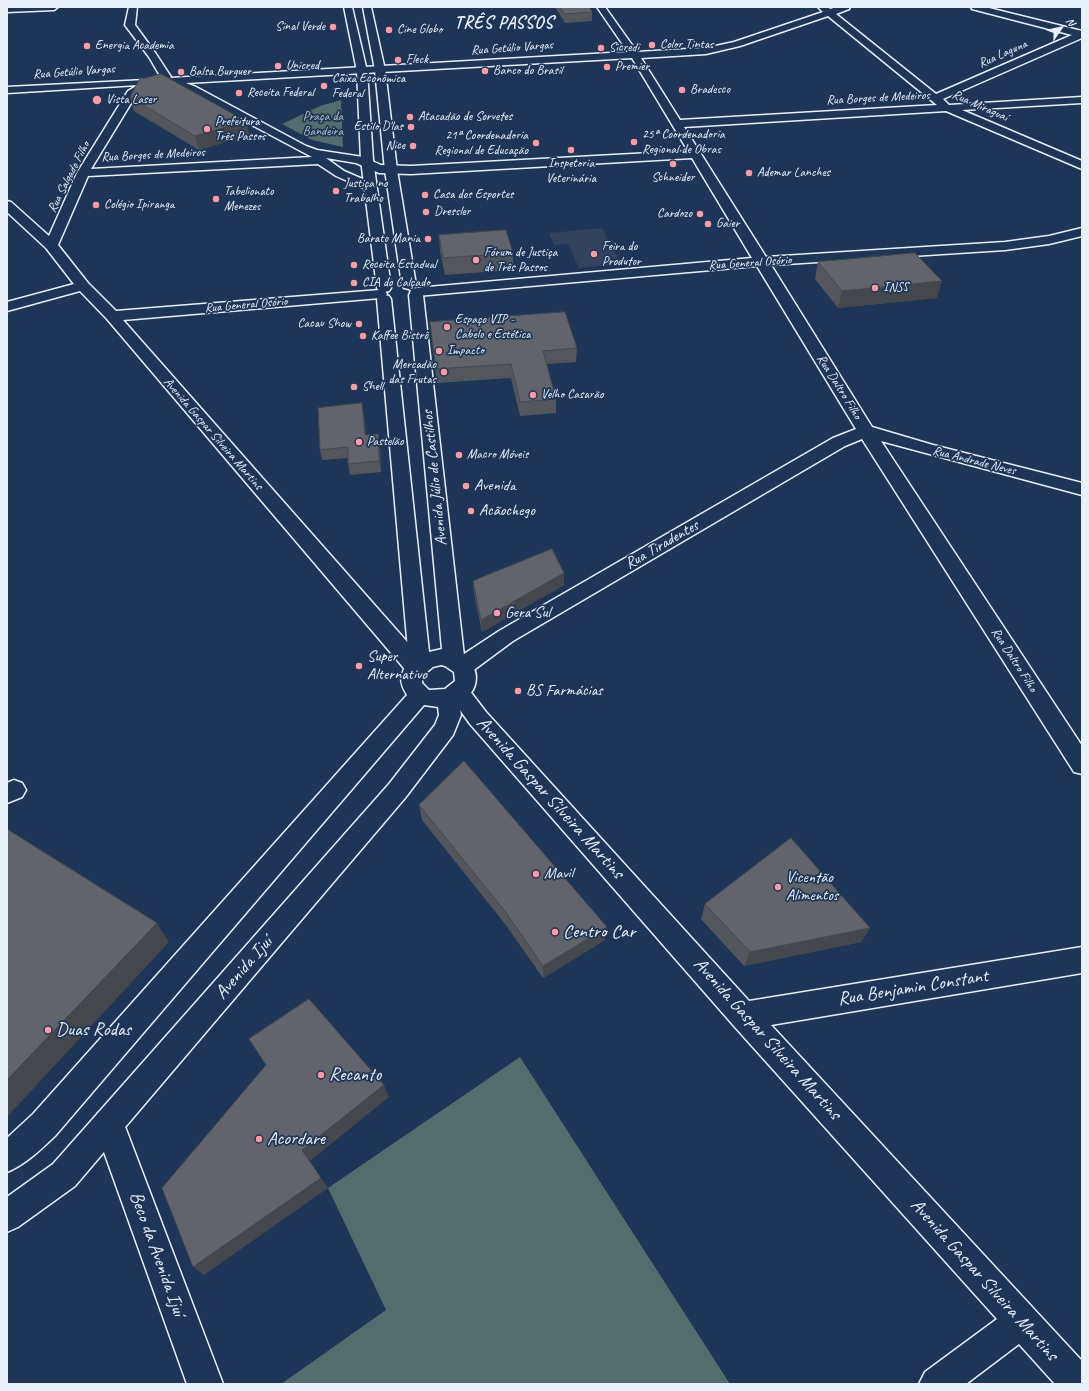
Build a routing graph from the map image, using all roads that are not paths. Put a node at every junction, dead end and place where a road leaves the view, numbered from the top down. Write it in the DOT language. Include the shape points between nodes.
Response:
graph roads {
  1 [pos="54,7"];
  2 [pos="133,7"];
  3 [pos="348,7"];
  4 [pos="367,7"];
  5 [pos="601,7"];
  6 [pos="846,7"];
  7 [pos="975,7"];
  8 [pos="7,9"];
  9 [pos="825,10"];
  10 [pos="1082,34"];
  11 [pos="634,54"];
  12 [pos="380,70"];
  13 [pos="362,71"];
  14 [pos="170,80"];
  15 [pos="150,81"];
  16 [pos="7,90"];
  17 [pos="934,99"];
  18 [pos="1082,100"];
  19 [pos="947,108"];
  20 [pos="677,124"];
  21 [pos="696,154"];
  22 [pos="317,156"];
  23 [pos="368,165"];
  24 [pos="1082,165"];
  25 [pos="391,170"];
  26 [pos="83,173"];
  27 [pos="370,187"];
  28 [pos="7,205"];
  29 [pos="1082,232"];
  30 [pos="51,245"];
  31 [pos="761,262"];
  32 [pos="83,286"];
  33 [pos="399,295"];
  34 [pos="7,307"];
  35 [pos="112,316"];
  36 [pos="423,364"];
  37 [pos="391,367"];
  38 [pos="866,431"];
  39 [pos="1082,488"];
  40 [pos="418,665"];
  41 [pos="456,679"];
  42 [pos="420,695"];
  43 [pos="1082,765"];
  44 [pos="1082,960"];
  45 [pos="744,1016"];
  46 [pos="109,1124"];
  47 [pos="7,1157"];
  48 [pos="7,1216"];
  49 [pos="1022,1321"];
  50 [pos="205,1384"];
  51 [pos="937,1384"];
  52 [pos="1078,1384"];
  1 -- 8 [label="street"];
  2 -- 14 [label="street" via="130,25"];
  3 -- 13 [label="street, Avenida Júlio de Castilhos"];
  4 -- 12 [label="street, Avenida Júlio de Castilhos"];
  5 -- 11 [label="street, Rua Daltro Filho"];
  6 -- 9 [label="street, Rua Getúlio Vargas"];
  7 -- 10 [label="street"];
  9 -- 11 [label="street, Rua Getúlio Vargas" via="722,49"];
  9 -- 17 [label="street, Rua Miraguaí"];
  10 -- 17 [label="street, Rua Laguna"];
  11 -- 12 [label="street, Rua Getúlio Vargas"];
  11 -- 20 [label="street, Rua Daltro Filho"];
  12 -- 13 [label="street, Rua Getúlio Vargas"];
  12 -- 25 [label="street, Avenida Júlio de Castilhos"];
  13 -- 14 [label="street, Rua Getúlio Vargas"];
  13 -- 23 [label="street, Avenida Júlio de Castilhos"];
  14 -- 15 [label="street, Rua Salgado Filho" via="169,85"];
  14 -- 22 [label="street" via="192,89"];
  15 -- 16 [label="street, Rua Getúlio Vargas"];
  15 -- 26 [label="street, Rua Salgado Filho" via="132,93"];
  17 -- 19 [label="street, Rua Miraguaí"];
  18 -- 19 [label="street, Rua Borges de Medeiros"];
  19 -- 20 [label="street, Rua Borges de Medeiros"];
  19 -- 24 [label="street, Rua Miraguaí"];
  20 -- 21 [label="street, Rua Daltro Filho"];
  21 -- 25 [label="street"];
  21 -- 31 [label="street, Rua Daltro Filho"];
  22 -- 23 [label="street" via="344,157"];
  22 -- 26 [label="street, Rua Borges de Medeiros"];
  22 -- 27 [label="street" via="344,176"];
  23 -- 25 [label="street"];
  23 -- 27 [label="street, Avenida Júlio de Castilhos"];
  25 -- 33 [label="street, Avenida Júlio de Castilhos"];
  26 -- 30 [label="street, Rua Salgado Filho"];
  27 -- 33 [label="street, Avenida Júlio de Castilhos"];
  28 -- 30 [label="street, Avenida Gaspar Silveira Martins"];
  29 -- 31 [label="street, Rua General Osório" via="1005,246"];
  30 -- 32 [label="street, Avenida Gaspar Silveira Martins"];
  31 -- 33 [label="street, Rua General Osório"];
  31 -- 38 [label="street, Rua Daltro Filho"];
  32 -- 34 [label="street"];
  32 -- 35 [label="street, Avenida Gaspar Silveira Martins"];
  33 -- 35 [label="street, Rua General Osório"];
  33 -- 36 [label="street, Avenida Júlio de Castilhos"];
  33 -- 37 [label="street, Avenida Júlio de Castilhos"];
  35 -- 40 [label="street, Avenida Gaspar Silveira Martins"];
  36 -- 37 [label="street"];
  36 -- 41 [label="street, Avenida Júlio de Castilhos"];
  37 -- 40 [label="street, Avenida Júlio de Castilhos"];
  38 -- 39 [label="street, Rua Andrade Neves"];
  38 -- 41 [label="street, Rua Tiradentes" via="839,442 520,628"];
  38 -- 43 [label="street, Rua Daltro Filho"];
  40 -- 41 [label="street" via="427,659 441,656"];
  40 -- 42 [label="street" via="412,671 410,682"];
  41 -- 42 [label="street" via="433,699"];
  41 -- 45 [label="street, Avenida Gaspar Silveira Martins" via="478,718"];
  41 -- 46 [label="street, Avenida Ijuí" via="449,721 413,771"];
  42 -- 47 [label="street" via="44,1125"];
  44 -- 45 [label="street, Rua Benjamin Constant"];
  45 -- 49 [label="street, Avenida Gaspar Silveira Martins"];
  46 -- 48 [label="street, Avenida Ijuí" via="64,1175"];
  46 -- 50 [label="street, Beco da Avenida Ijuí"];
  49 -- 51 [label="street"];
  49 -- 52 [label="street, Avenida Gaspar Silveira Martins"];
}
